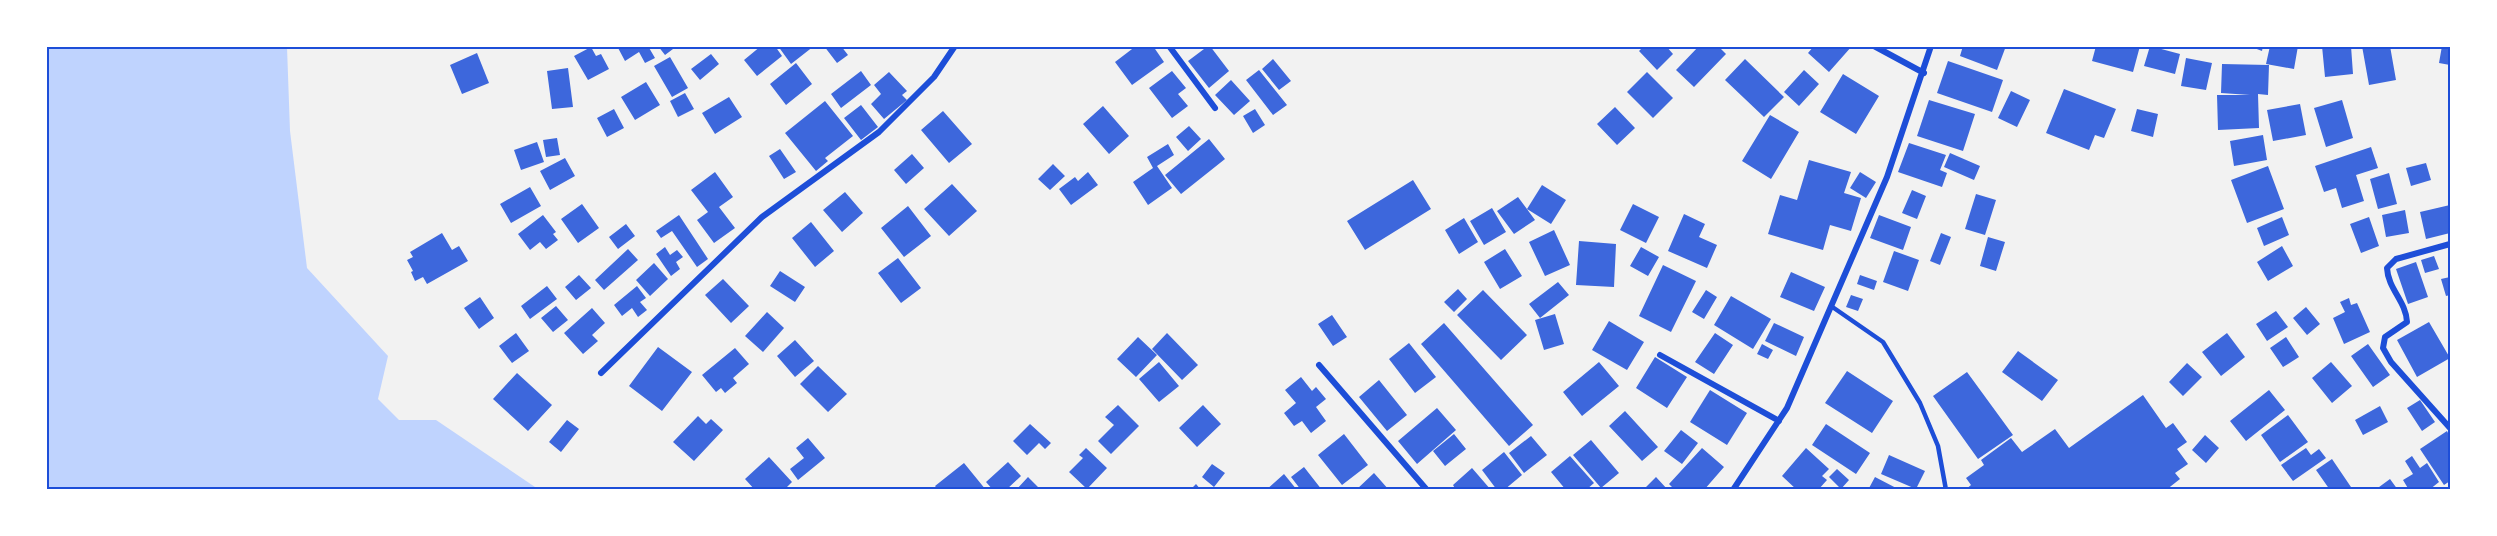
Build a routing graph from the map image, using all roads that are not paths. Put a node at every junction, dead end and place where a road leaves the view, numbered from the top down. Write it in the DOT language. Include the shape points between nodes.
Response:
graph roads {
  1 [pos="955,46"];
  2 [pos="1169,46"];
  3 [pos="1874,46"];
  4 [pos="1931,46"];
  5 [pos="1924,73"];
  6 [pos="1215,108"];
  7 [pos="2451,244"];
  8 [pos="1832,306"];
  9 [pos="1660,355"];
  10 [pos="1319,365"];
  11 [pos="601,373"];
  12 [pos="1779,421"];
  13 [pos="2451,428"];
  14 [pos="1426,489"];
  15 [pos="1733,489"];
  16 [pos="1946,489"];
  1 -- 11 [label="street" via="934,77 879,132 762,217"];
  2 -- 6 [label="street"];
  3 -- 5 [label="street"];
  4 -- 5 [label="street"];
  5 -- 8 [label="street" via="1887,177"];
  7 -- 13 [label="street" via="2396,259 2387,268 2387,279 2406,310 2407,322 2385,338 2384,348 2391,362"];
  8 -- 12 [label="street"];
  8 -- 16 [label="lane" via="1883,342 1920,403 1938,446"];
  9 -- 12 [label="street"];
  10 -- 14 [label="street"];
  12 -- 15 [label="street"];
}
